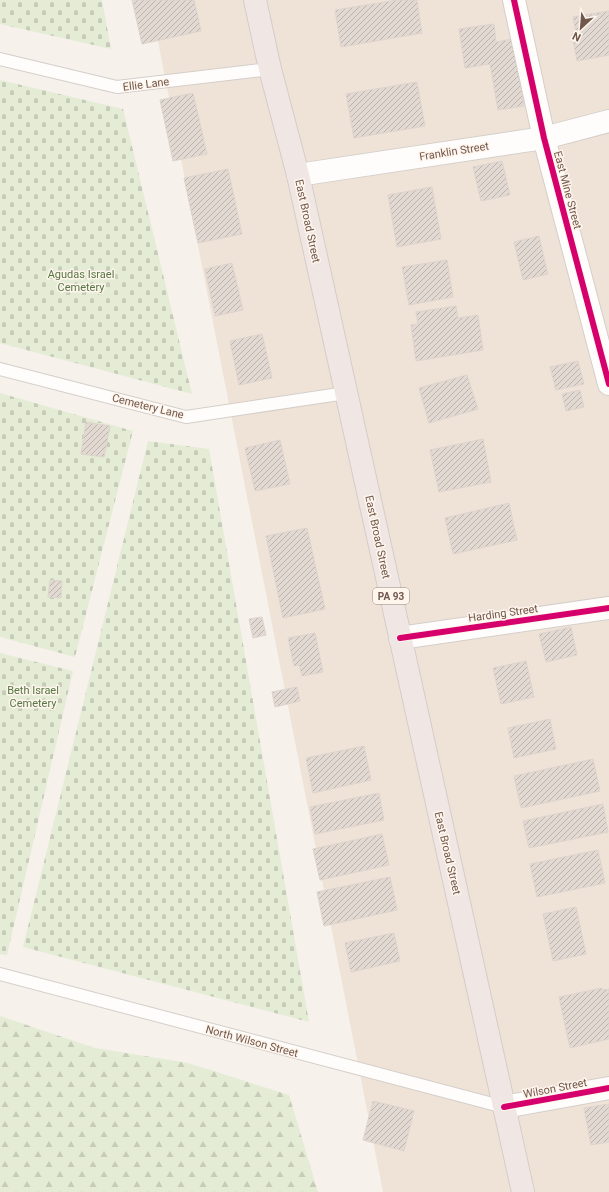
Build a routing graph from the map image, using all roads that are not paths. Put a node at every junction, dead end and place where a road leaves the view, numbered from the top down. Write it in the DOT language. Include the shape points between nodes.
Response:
graph roads {
  1 [pos="255,0"];
  2 [pos="514,0"];
  3 [pos="0,59"];
  4 [pos="270,69"];
  5 [pos="609,121"];
  6 [pos="544,138"];
  7 [pos="298,175"];
  8 [pos="0,369"];
  9 [pos="609,384"];
  10 [pos="346,393"];
  11 [pos="609,608"];
  12 [pos="400,638"];
  13 [pos="0,974"];
  14 [pos="609,1088"];
  15 [pos="504,1107"];
  16 [pos="523,1186"];
  1 -- 4 [label="highway, East Broad Street / PA 93"];
  2 -- 6 [label="street, East Mine Street"];
  3 -- 4 [label="lane, Ellie Lane" via="117,87"];
  4 -- 7 [label="highway, East Broad Street / PA 93"];
  5 -- 6 [label="street, Franklin Street"];
  6 -- 7 [label="street, Franklin Street"];
  6 -- 9 [label="street, East Mine Street"];
  7 -- 10 [label="highway, East Broad Street / PA 93"];
  8 -- 10 [label="lane, Cemetery Lane" via="186,417"];
  10 -- 12 [label="highway, East Broad Street / PA 93"];
  11 -- 12 [label="street, Harding Street"];
  12 -- 15 [label="highway, East Broad Street / PA 93"];
  13 -- 15 [label="lane, North Wilson Street"];
  14 -- 15 [label="street, Wilson Street"];
  15 -- 16 [label="highway, East Broad Street / PA 93"];
}
